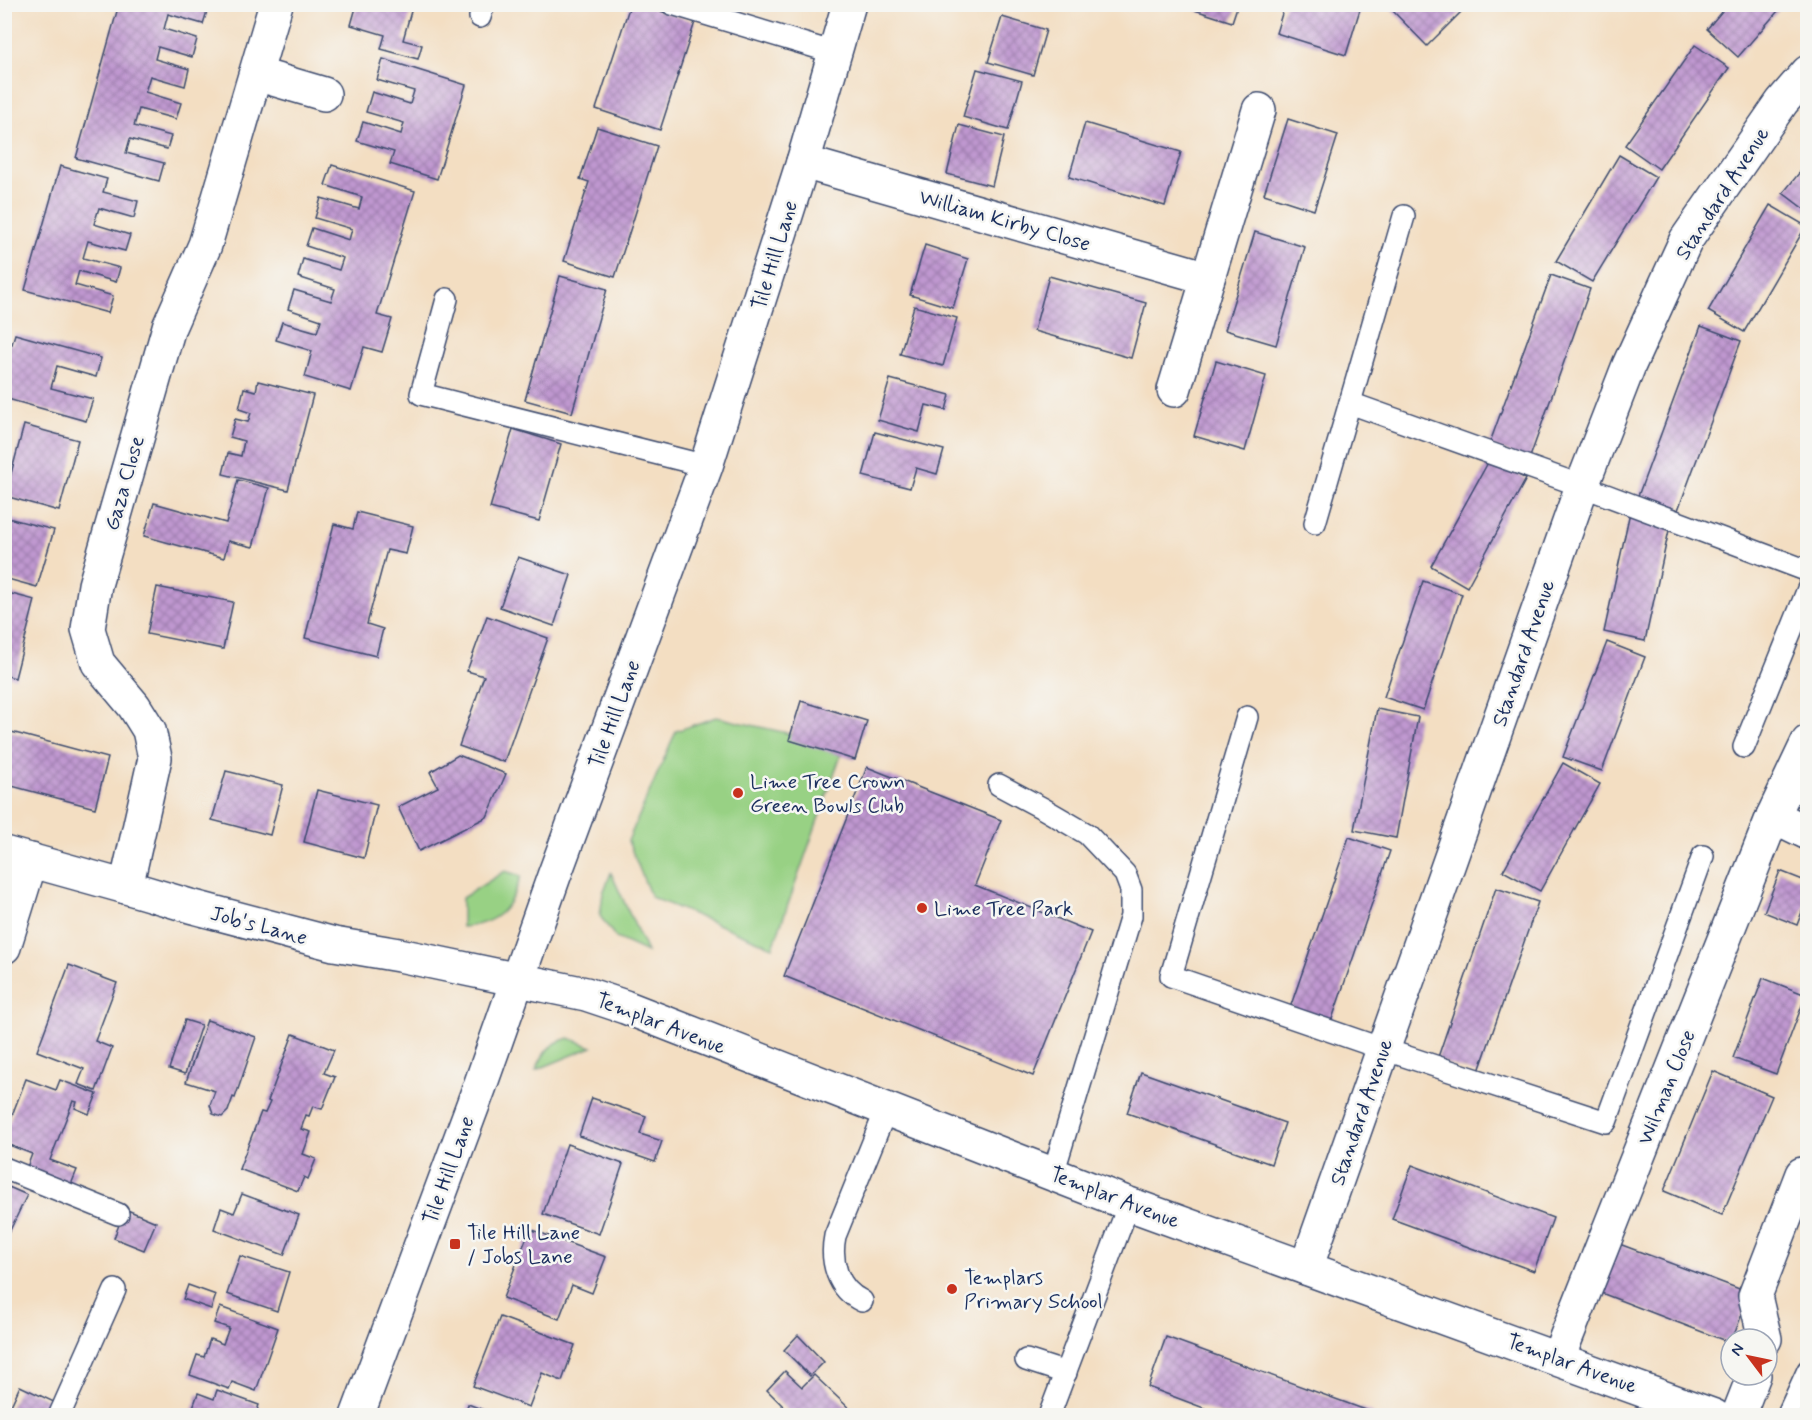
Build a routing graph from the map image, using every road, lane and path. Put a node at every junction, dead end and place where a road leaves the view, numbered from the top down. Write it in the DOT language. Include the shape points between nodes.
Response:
graph roads {
  1 [pos="276,4"];
  2 [pos="672,4"];
  3 [pos="849,4"];
  4 [pos="835,53"];
  5 [pos="1808,72"];
  6 [pos="256,74"];
  7 [pos="324,94"];
  8 [pos="1259,110"];
  9 [pos="803,162"];
  10 [pos="1404,216"];
  11 [pos="1208,278"];
  12 [pos="447,299"];
  13 [pos="1174,390"];
  14 [pos="1350,403"];
  15 [pos="706,466"];
  16 [pos="1582,486"];
  17 [pos="1315,523"];
  18 [pos="1808,571"];
  19 [pos="1808,589"];
  20 [pos="1247,717"];
  21 [pos="1808,742"];
  22 [pos="1744,747"];
  23 [pos="999,785"];
  24 [pos="1773,816"];
  25 [pos="1808,833"];
  26 [pos="1703,856"];
  27 [pos="18,857"];
  28 [pos="126,886"];
  29 [pos="4,947"];
  30 [pos="517,980"];
  31 [pos="1383,1049"];
  32 [pos="886,1110"];
  33 [pos="4,1168"];
  34 [pos="1053,1174"];
  35 [pos="1802,1174"];
  36 [pos="1129,1204"];
  37 [pos="118,1214"];
  38 [pos="1306,1268"];
  39 [pos="114,1290"];
  40 [pos="862,1302"];
  41 [pos="1762,1327"];
  42 [pos="1558,1358"];
  43 [pos="1026,1360"];
  44 [pos="1808,1370"];
  45 [pos="1066,1373"];
  46 [pos="1749,1387"];
  47 [pos="59,1416"];
  48 [pos="357,1416"];
  49 [pos="1049,1416"];
  50 [pos="1714,1416"];
  51 [pos="1738,1416"];
  52 [pos="1787,1416"];
  1 -- 6 [label="street, Gaza Close"];
  2 -- 4 [label="lane"];
  3 -- 4 [label="street, Tile Hill Lane"];
  4 -- 9 [label="street, Tile Hill Lane"];
  5 -- 16 [label="street, Standard Avenue" via="1782,102 1686,240 1629,365"];
  6 -- 7 [label="street"];
  6 -- 28 [label="street, Gaza Close" via="205,246 169,327 95,585 88,629 98,663 149,730 155,758"];
  8 -- 11 [label="street"];
  9 -- 11 [label="street, William Kirby Close"];
  9 -- 15 [label="street, Tile Hill Lane"];
  10 -- 14 [label="lane"];
  11 -- 13 [label="street"];
  12 -- 15 [label="lane" via="421,394"];
  14 -- 16 [label="lane"];
  14 -- 17 [label="lane"];
  15 -- 30 [label="street, Tile Hill Lane"];
  16 -- 18 [label="lane"];
  16 -- 31 [label="street, Standard Avenue"];
  19 -- 22 [label="lane"];
  20 -- 31 [label="lane" via="1171,976"];
  21 -- 24 [label="street, Wilman Close"];
  23 -- 34 [label="lane" via="1087,834 1125,874 1131,891 1131,916"];
  24 -- 25 [label="street"];
  24 -- 42 [label="street, Wilman Close"];
  26 -- 31 [label="lane" via="1606,1122"];
  27 -- 28 [label="street, Job's Lane"];
  27 -- 29 [label="street"];
  28 -- 30 [label="street, Job's Lane" via="334,944"];
  30 -- 32 [label="street, Templar Avenue" via="586,994 625,1007"];
  30 -- 48 [label="street, Tile Hill Lane"];
  31 -- 38 [label="street, Standard Avenue"];
  32 -- 34 [label="street, Templar Avenue"];
  32 -- 40 [label="lane" via="832,1251 834,1268 851,1296"];
  33 -- 37 [label="lane"];
  34 -- 36 [label="street, Templar Avenue"];
  35 -- 41 [label="street" via="1755,1296"];
  36 -- 38 [label="street, Templar Avenue"];
  36 -- 45 [label="lane"];
  38 -- 42 [label="street, Templar Avenue"];
  39 -- 47 [label="lane"];
  42 -- 50 [label="street, Templar Avenue"];
  43 -- 45 [label="lane"];
  44 -- 52 [label="lane"];
  45 -- 49 [label="lane"];
  46 -- 51 [label="street"];
}
